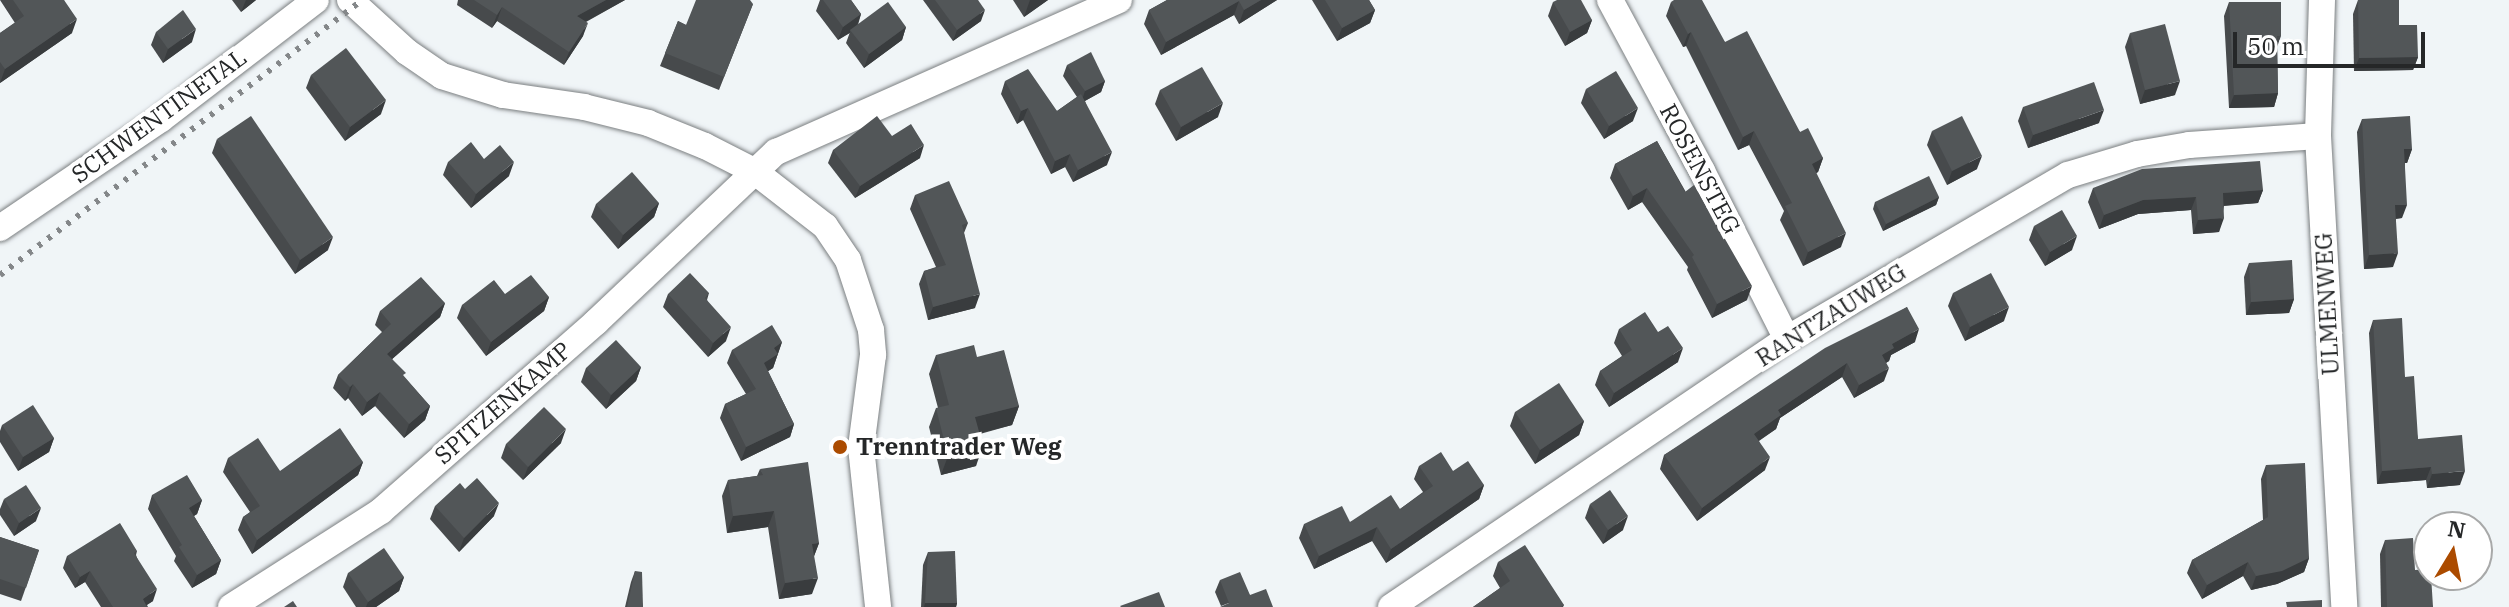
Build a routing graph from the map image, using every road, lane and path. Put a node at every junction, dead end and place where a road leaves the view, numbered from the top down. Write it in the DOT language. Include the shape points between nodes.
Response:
graph roads {
  1 [pos="316,0"];
  2 [pos="350,0"];
  3 [pos="1119,0"];
  4 [pos="1610,0"];
  5 [pos="2322,0"];
  6 [pos="2318,136"];
  7 [pos="754,171"];
  8 [pos="0,228"];
  9 [pos="1787,339"];
  10 [pos="231,607"];
  11 [pos="878,607"];
  12 [pos="1391,607"];
  13 [pos="2344,607"];
  1 -- 8 [label="street, SCHWENTINETAL" via="161,119"];
  2 -- 7 [label="street" via="419,63 442,76 503,95 648,123"];
  3 -- 7 [label="street" via="776,152"];
  4 -- 9 [label="street, ROSENSTEG"];
  5 -- 6 [label="street, ULMENWEG"];
  6 -- 9 [label="street, RANTZAUWEG" via="2176,147 2068,175"];
  6 -- 13 [label="street, ULMENWEG"];
  7 -- 10 [label="street, SPITZENKAMP" via="596,322 381,511"];
  7 -- 11 [label="street" via="825,226 848,260 861,293 873,355 861,447"];
  9 -- 12 [label="street, RANTZAUWEG"];
}
